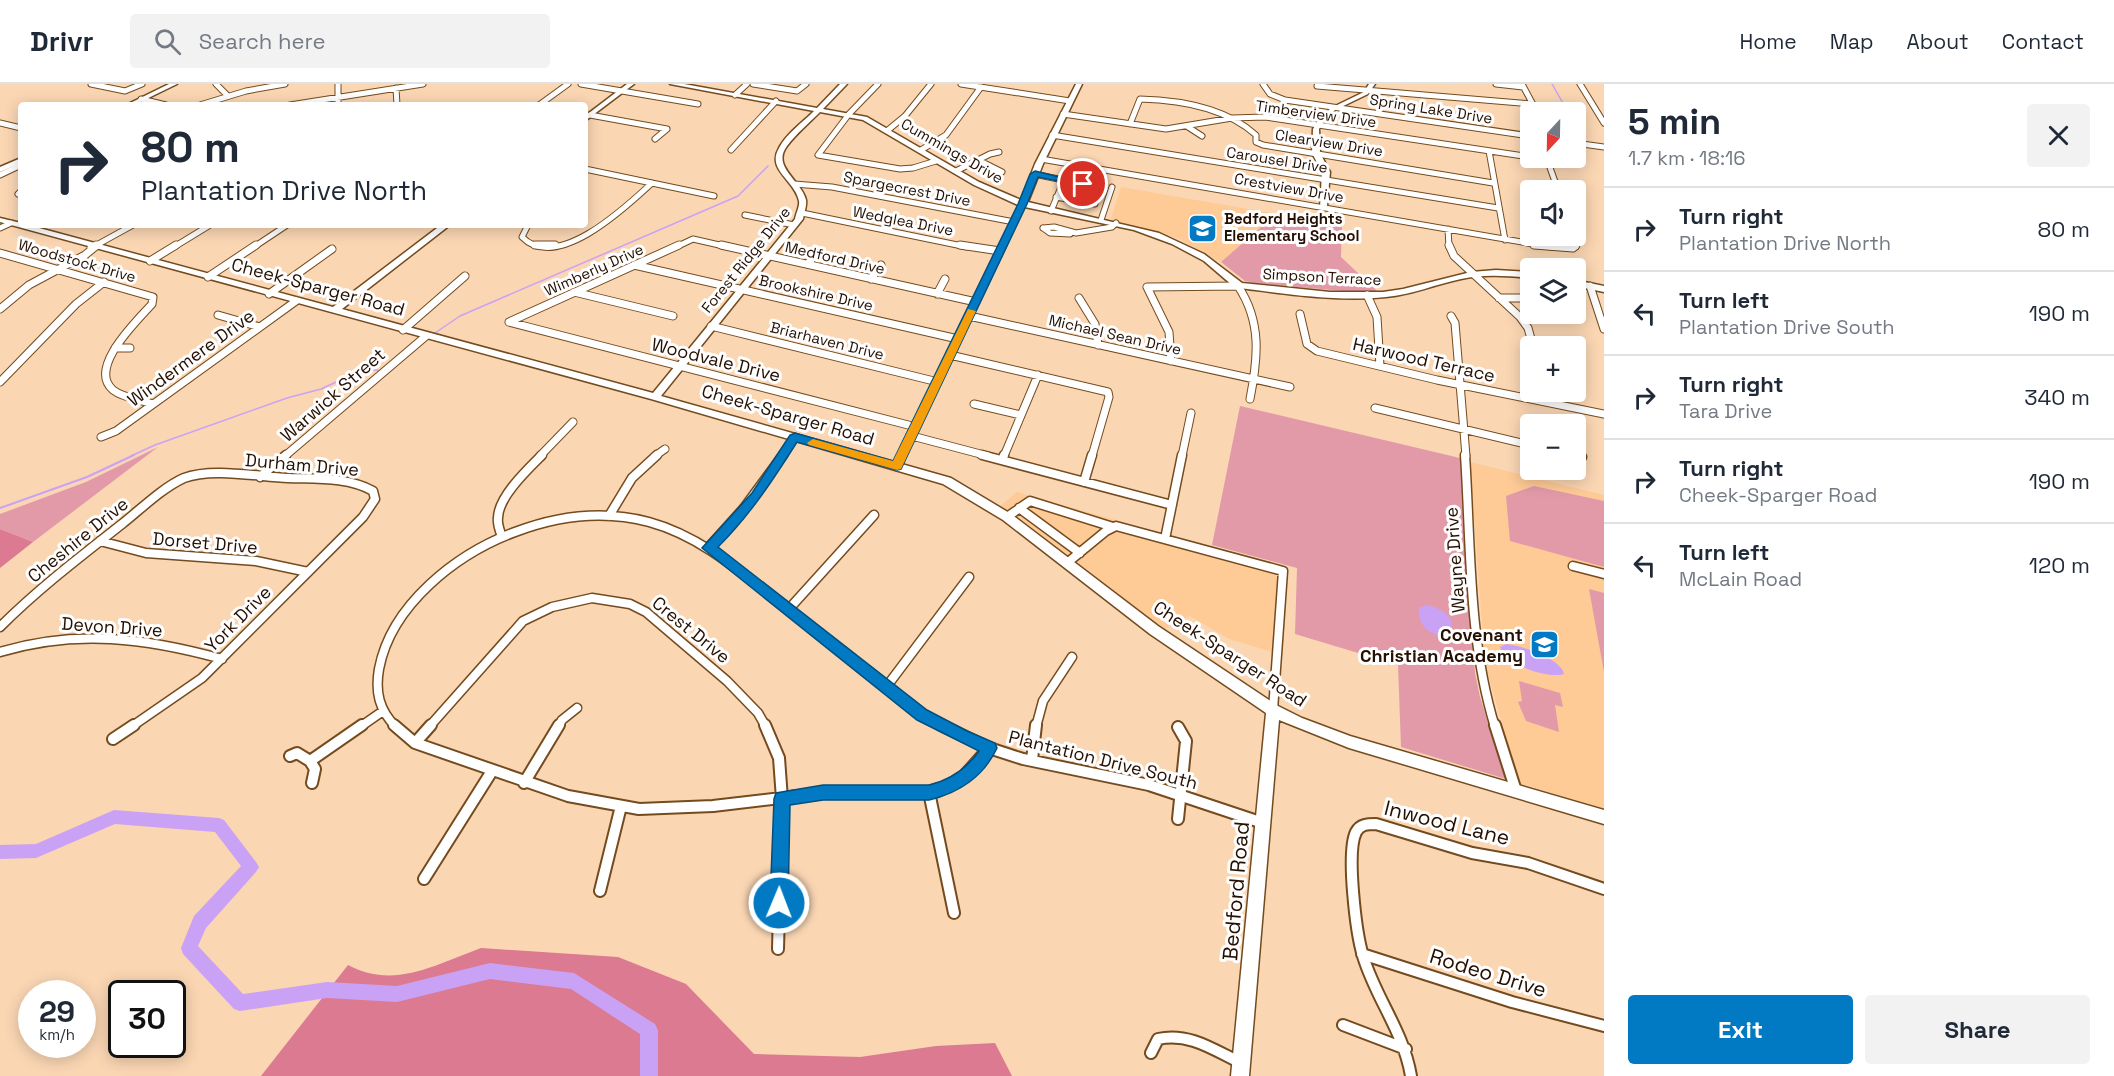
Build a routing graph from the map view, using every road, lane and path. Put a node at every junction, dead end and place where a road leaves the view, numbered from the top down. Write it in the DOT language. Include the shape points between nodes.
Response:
graph roads {
  1 [pos="91,84"];
  2 [pos="142,84"];
  3 [pos="174,84"];
  4 [pos="182,84"];
  5 [pos="216,84"];
  6 [pos="285,84"];
  7 [pos="338,84"];
  8 [pos="423,84"];
  9 [pos="568,84"];
  10 [pos="581,84"];
  11 [pos="631,84"];
  12 [pos="673,84"];
  13 [pos="747,84"];
  14 [pos="753,84"];
  15 [pos="806,84"];
  16 [pos="844,84"];
  17 [pos="878,84"];
  18 [pos="932,84"];
  19 [pos="960,84"];
  20 [pos="1078,84"];
  21 [pos="1263,84"];
  22 [pos="1372,84"];
  23 [pos="1496,84"];
  24 [pos="1580,84"];
  25 [pos="277,85"];
  26 [pos="688,85"];
  27 [pos="1522,85"];
  28 [pos="1317,86"];
  29 [pos="981,87"];
  30 [pos="396,88"];
  31 [pos="622,91"];
  32 [pos="1366,93"];
  33 [pos="735,95"];
  34 [pos="228,96"];
  35 [pos="1420,96"];
  36 [pos="338,98"];
  37 [pos="1476,99"];
  38 [pos="776,101"];
  39 [pos="1070,101"];
  40 [pos="1427,101"];
  41 [pos="142,102"];
  42 [pos="209,102"];
  43 [pos="311,102"];
  44 [pos="338,102"];
  45 [pos="397,102"];
  46 [pos="543,102"];
  47 [pos="1531,102"];
  48 [pos="1520,103"];
  49 [pos="698,104"];
  50 [pos="1480,105"];
  51 [pos="1336,107"];
  52 [pos="821,109"];
  53 [pos="1597,111"];
  54 [pos="1604,112"];
  55 [pos="849,114"];
  56 [pos="1063,114"];
  57 [pos="588,117"];
  58 [pos="1232,118"];
  59 [pos="0,123"];
  60 [pos="1604,123"];
  61 [pos="1130,124"];
  62 [pos="1319,125"];
  63 [pos="18,127"];
  64 [pos="1188,127"];
  65 [pos="888,129"];
  66 [pos="1375,134"];
  67 [pos="1052,135"];
  68 [pos="1520,135"];
  69 [pos="1202,136"];
  70 [pos="655,140"];
  71 [pos="1375,141"];
  72 [pos="1430,142"];
  73 [pos="1586,145"];
  74 [pos="1604,147"];
  75 [pos="731,150"];
  76 [pos="921,150"];
  77 [pos="1431,150"];
  78 [pos="1489,151"];
  79 [pos="999,152"];
  80 [pos="1316,153"];
  81 [pos="1520,156"];
  82 [pos="18,159"];
  83 [pos="1041,159"];
  84 [pos="936,160"];
  85 [pos="980,161"];
  86 [pos="18,167"];
  87 [pos="0,168"];
  88 [pos="588,170"];
  89 [pos="592,171"];
  90 [pos="956,171"];
  91 [pos="1002,172"];
  92 [pos="588,174"];
  93 [pos="1035,174"];
  94 [pos="0,176"];
  95 [pos="1064,180"];
  96 [pos="1326,180"];
  97 [pos="652,183"];
  98 [pos="1493,183"];
  99 [pos="794,184"];
  100 [pos="1112,187"];
  101 [pos="714,196"];
  102 [pos="1056,197"];
  103 [pos="1079,201"];
  104 [pos="1023,204"];
  105 [pos="1095,204"];
  106 [pos="1323,206"];
  107 [pos="1498,208"];
  108 [pos="1051,211"];
  109 [pos="802,213"];
  110 [pos="745,215"];
  111 [pos="1101,220"];
  112 [pos="5,221"];
  113 [pos="1014,222"];
  114 [pos="1116,224"];
  115 [pos="794,225"];
  116 [pos="0,228"];
  117 [pos="30,228"];
  118 [pos="128,228"];
  119 [pos="205,228"];
  120 [pos="282,228"];
  121 [pos="442,228"];
  122 [pos="526,228"];
  123 [pos="1448,229"];
  124 [pos="1076,233"];
  125 [pos="690,240"];
  126 [pos="1504,240"];
  127 [pos="1520,242"];
  128 [pos="96,246"];
  129 [pos="1552,246"];
  130 [pos="1576,246"];
  131 [pos="332,249"];
  132 [pos="1000,251"];
  133 [pos="817,252"];
  134 [pos="0,253"];
  135 [pos="768,256"];
  136 [pos="150,261"];
  137 [pos="808,264"];
  138 [pos="634,265"];
  139 [pos="880,265"];
  140 [pos="57,269"];
  141 [pos="1520,274"];
  142 [pos="1472,275"];
  143 [pos="465,276"];
  144 [pos="208,277"];
  145 [pos="872,279"];
  146 [pos="945,279"];
  147 [pos="104,282"];
  148 [pos="1586,285"];
  149 [pos="1238,286"];
  150 [pos="1590,286"];
  151 [pos="741,289"];
  152 [pos="1604,289"];
  153 [pos="574,292"];
  154 [pos="269,294"];
  155 [pos="937,294"];
  156 [pos="1367,295"];
  157 [pos="1079,298"];
  158 [pos="1499,298"];
  159 [pos="1520,298"];
  160 [pos="296,301"];
  161 [pos="976,302"];
  162 [pos="0,309"];
  163 [pos="334,311"];
  164 [pos="1300,314"];
  165 [pos="218,315"];
  166 [pos="673,316"];
  167 [pos="969,316"];
  168 [pos="1451,316"];
  169 [pos="509,322"];
  170 [pos="711,326"];
  171 [pos="260,327"];
  172 [pos="1604,329"];
  173 [pos="403,330"];
  174 [pos="426,336"];
  175 [pos="1530,336"];
  176 [pos="958,339"];
  177 [pos="1098,345"];
  178 [pos="115,348"];
  179 [pos="130,348"];
  180 [pos="950,355"];
  181 [pos="1171,361"];
  182 [pos="678,366"];
  183 [pos="1380,366"];
  184 [pos="1038,375"];
  185 [pos="1254,380"];
  186 [pos="0,382"];
  187 [pos="938,382"];
  188 [pos="1461,384"];
  189 [pos="1290,387"];
  190 [pos="655,397"];
  191 [pos="1250,399"];
  192 [pos="1548,403"];
  193 [pos="153,404"];
  194 [pos="974,404"];
  195 [pos="1375,408"];
  196 [pos="1191,413"];
  197 [pos="1604,414"];
  198 [pos="1021,415"];
  199 [pos="573,422"];
  200 [pos="916,427"];
  201 [pos="1464,430"];
  202 [pos="912,436"];
  203 [pos="101,437"];
  204 [pos="795,437"];
  205 [pos="1520,443"];
  206 [pos="665,449"];
  207 [pos="1002,460"];
  208 [pos="897,466"];
  209 [pos="260,477"];
  210 [pos="178,481"];
  211 [pos="1084,482"];
  212 [pos="372,504"];
  213 [pos="1172,505"];
  214 [pos="1019,508"];
  215 [pos="874,514"];
  216 [pos="609,516"];
  217 [pos="1007,518"];
  218 [pos="1113,527"];
  219 [pos="502,537"];
  220 [pos="1165,539"];
  221 [pos="100,541"];
  222 [pos="709,548"];
  223 [pos="1080,553"];
  224 [pos="1067,563"];
  225 [pos="1573,566"];
  226 [pos="308,572"];
  227 [pos="1604,574"];
  228 [pos="969,577"];
  229 [pos="788,610"];
  230 [pos="0,627"];
  231 [pos="0,652"];
  232 [pos="1072,657"];
  233 [pos="222,659"];
  234 [pos="887,686"];
  235 [pos="577,708"];
  236 [pos="1273,710"];
  237 [pos="383,711"];
  238 [pos="1178,728"];
  239 [pos="112,738"];
  240 [pos="415,743"];
  241 [pos="989,748"];
  242 [pos="290,756"];
  243 [pos="1032,760"];
  244 [pos="310,761"];
  245 [pos="492,771"];
  246 [pos="312,783"];
  247 [pos="524,783"];
  248 [pos="1516,791"];
  249 [pos="929,792"];
  250 [pos="1181,794"];
  251 [pos="782,799"];
  252 [pos="621,806"];
  253 [pos="1604,817"];
  254 [pos="1178,819"];
  255 [pos="1263,823"];
  256 [pos="424,879"];
  257 [pos="1604,889"];
  258 [pos="600,891"];
  259 [pos="954,913"];
  260 [pos="778,949"];
  261 [pos="1362,954"];
  262 [pos="1343,1025"];
  263 [pos="1604,1026"];
  264 [pos="1406,1049"];
  265 [pos="1151,1053"];
  266 [pos="1241,1070"];
  267 [pos="1411,1076"];
  1 -- 2 [label="street" via="128,90"];
  3 -- 41 [label="street"];
  4 -- 41 [label="street"];
  5 -- 34 [label="street"];
  6 -- 25 [label="street"];
  7 -- 36 [label="street"];
  8 -- 30 [label="street"];
  9 -- 46 [label="street"];
  10 -- 31 [label="street"];
  11 -- 31 [label="street"];
  12 -- 26 [label="street, Cummings Drive"];
  13 -- 33 [label="street"];
  14 -- 15 [label="street" via="797,91"];
  16 -- 52 [label="street, Forest Ridge Drive"];
  17 -- 55 [label="street"];
  18 -- 65 [label="street" via="898,125"];
  19 -- 29 [label="street"];
  20 -- 39 [label="street"];
  21 -- 51 [label="street, Spring Lake Drive" via="1275,97"];
  22 -- 32 [label="street"];
  23 -- 27 [label="street"];
  24 -- 53 [label="street"];
  25 -- 34 [label="street"];
  26 -- 33 [label="street, Cummings Drive"];
  27 -- 47 [label="street"];
  28 -- 32 [label="street"];
  29 -- 39 [label="street"];
  29 -- 76 [label="street" via="946,135"];
  30 -- 36 [label="street"];
  30 -- 45 [label="street"];
  31 -- 49 [label="street"];
  31 -- 57 [label="street"];
  32 -- 35 [label="street"];
  32 -- 51 [label="street"];
  33 -- 38 [label="street, Cummings Drive"];
  34 -- 42 [label="street"];
  35 -- 37 [label="street"];
  35 -- 40 [label="street"];
  36 -- 43 [label="street"];
  36 -- 44 [label="street"];
  37 -- 48 [label="street"];
  37 -- 50 [label="street"];
  38 -- 52 [label="street, Cummings Drive"];
  38 -- 75 [label="street"];
  39 -- 56 [label="street"];
  51 -- 62 [label="street"];
  51 -- 68 [label="street, Spring Lake Drive"];
  52 -- 55 [label="street, Cummings Drive"];
  52 -- 99 [label="street, Forest Ridge Drive" via="777,160 778,167"];
  53 -- 54 [label="street"];
  53 -- 60 [label="street"];
  55 -- 65 [label="street, Cummings Drive"];
  55 -- 84 [label="street" via="818,155 900,169"];
  56 -- 61 [label="street, Timberview Drive"];
  56 -- 67 [label="street"];
  57 -- 70 [label="street" via="667,129"];
  58 -- 61 [label="street, Clearview Drive" via="1215,110 1140,99"];
  58 -- 62 [label="street, Timberview Drive" via="1265,117"];
  58 -- 64 [label="street, Timberview Drive"];
  58 -- 80 [label="street, Clearview Drive" via="1255,133 1259,144"];
  59 -- 63 [label="street"];
  61 -- 64 [label="street, Timberview Drive" via="1161,129"];
  62 -- 66 [label="street, Timberview Drive"];
  62 -- 80 [label="street"];
  64 -- 69 [label="street"];
  65 -- 76 [label="street, Cummings Drive"];
  66 -- 71 [label="street"];
  66 -- 72 [label="street, Timberview Drive"];
  67 -- 83 [label="street"];
  67 -- 96 [label="street, Carousel Drive"];
  72 -- 77 [label="street"];
  72 -- 78 [label="street, Timberview Drive"];
  73 -- 74 [label="street"];
  76 -- 84 [label="street, Cummings Drive"];
  78 -- 81 [label="street, Timberview Drive"];
  78 -- 98 [label="street"];
  79 -- 85 [label="street"];
  80 -- 96 [label="street"];
  80 -- 98 [label="street, Clearview Drive"];
  82 -- 87 [label="street"];
  83 -- 93 [label="street"];
  83 -- 106 [label="street, Crestview Drive"];
  84 -- 90 [label="street, Cummings Drive"];
  85 -- 90 [label="street"];
  85 -- 91 [label="street"];
  86 -- 94 [label="street"];
  88 -- 89 [label="street"];
  89 -- 92 [label="street"];
  89 -- 97 [label="street"];
  90 -- 104 [label="street, Cummings Drive"];
  93 -- 95 [label="street"];
  93 -- 104 [label="street"];
  95 -- 102 [label="street"];
  95 -- 103 [label="street" via="1084,184"];
  96 -- 106 [label="street"];
  96 -- 107 [label="street, Carousel Drive"];
  97 -- 101 [label="street"];
  97 -- 122 [label="street" via="594,234 572,242 532,245 524,240"];
  98 -- 107 [label="street"];
  99 -- 109 [label="street, Forest Ridge Drive" via="803,202"];
  99 -- 113 [label="street, Spargecrest Drive" via="832,187"];
  100 -- 111 [label="street"];
  102 -- 103 [label="street"];
  102 -- 108 [label="street"];
  103 -- 105 [label="street"];
  104 -- 108 [label="street, Cummings Drive"];
  104 -- 113 [label="street"];
  106 -- 123 [label="street, Crestview Drive"];
  107 -- 126 [label="street"];
  108 -- 111 [label="street, Cummings Drive"];
  109 -- 115 [label="street, Forest Ridge Drive"];
  109 -- 132 [label="street, Wedglea Drive"];
  110 -- 115 [label="street"];
  111 -- 114 [label="street, Cummings Drive"];
  112 -- 116 [label="street"];
  113 -- 132 [label="street"];
  114 -- 124 [label="street"];
  114 -- 149 [label="street, Cummings Drive" via="1184,246"];
  115 -- 135 [label="street, Forest Ridge Drive"];
  117 -- 128 [label="street, Cheek-Sparger Road"];
  118 -- 128 [label="street"];
  119 -- 136 [label="street"];
  120 -- 144 [label="street"];
  121 -- 163 [label="street"];
  123 -- 126 [label="street, Crestview Drive"];
  123 -- 142 [label="street" via="1449,247"];
  124 -- 124 [label="street" via="1054,227 1043,228 1061,235"];
  125 -- 135 [label="street, Medford Drive"];
  125 -- 138 [label="street, Wimberly Drive"];
  126 -- 127 [label="street, Crestview Drive"];
  128 -- 136 [label="street, Cheek-Sparger Road"];
  128 -- 140 [label="street"];
  129 -- 130 [label="street, Crestview Drive"];
  131 -- 154 [label="street"];
  132 -- 161 [label="street"];
  133 -- 137 [label="street"];
  134 -- 140 [label="street, Woodstock Drive"];
  135 -- 137 [label="street, Medford Drive"];
  135 -- 151 [label="street, Forest Ridge Drive"];
  136 -- 144 [label="street, Cheek-Sparger Road"];
  137 -- 145 [label="street, Medford Drive"];
  138 -- 151 [label="street, Brookshire Drive"];
  138 -- 153 [label="street, Wimberly Drive"];
  139 -- 145 [label="street"];
  140 -- 147 [label="street, Woodstock Drive"];
  140 -- 162 [label="street"];
  141 -- 142 [label="street, Simpson Terrace"];
  142 -- 156 [label="street, Simpson Terrace" via="1400,293"];
  142 -- 158 [label="street"];
  143 -- 173 [label="street"];
  144 -- 154 [label="street, Cheek-Sparger Road"];
  145 -- 155 [label="street, Medford Drive"];
  146 -- 155 [label="street"];
  147 -- 178 [label="street, Woodstock Drive" via="153,297 152,304"];
  147 -- 186 [label="street" via="76,304"];
  148 -- 150 [label="street"];
  149 -- 156 [label="street, Simpson Terrace"];
  149 -- 181 [label="street, Simpson Terrace" via="1146,288 1171,333"];
  149 -- 185 [label="street" via="1257,326"];
  150 -- 152 [label="street"];
  150 -- 172 [label="street"];
  151 -- 170 [label="street, Forest Ridge Drive"];
  151 -- 176 [label="street, Brookshire Drive"];
  153 -- 166 [label="street"];
  153 -- 169 [label="street, Wimberly Drive"];
  154 -- 160 [label="street, Cheek-Sparger Road"];
  155 -- 161 [label="street, Medford Drive"];
  156 -- 183 [label="street" via="1377,316"];
  157 -- 177 [label="street" via="1095,324"];
  158 -- 159 [label="street"];
  158 -- 175 [label="street" via="1528,328"];
  160 -- 163 [label="street, Cheek-Sparger Road"];
  160 -- 171 [label="street, Windermere Drive"];
  161 -- 167 [label="street"];
  163 -- 173 [label="street, Cheek-Sparger Road"];
  164 -- 183 [label="street, Harwood Terrace" via="1310,347"];
  165 -- 171 [label="street"];
  167 -- 176 [label="street"];
  167 -- 177 [label="street, Michael Sean Drive"];
  168 -- 188 [label="street, Wayne Drive"];
  169 -- 182 [label="street, Woodvale Drive"];
  170 -- 182 [label="street, Forest Ridge Drive"];
  170 -- 187 [label="street, Briarhaven Drive"];
  171 -- 193 [label="street, Windermere Drive"];
  173 -- 174 [label="street, Cheek-Sparger Road"];
  174 -- 190 [label="street, Cheek-Sparger Road"];
  174 -- 209 [label="street, Warwick Street"];
  176 -- 180 [label="street"];
  177 -- 181 [label="street, Michael Sean Drive"];
  178 -- 179 [label="street"];
  178 -- 193 [label="street, Woodstock Drive" via="105,373 109,385 122,394"];
  180 -- 184 [label="street"];
  180 -- 187 [label="street"];
  181 -- 185 [label="street, Michael Sean Drive"];
  182 -- 190 [label="street, Forest Ridge Drive"];
  182 -- 200 [label="street, Woodvale Drive"];
  183 -- 188 [label="street, Harwood Terrace"];
  184 -- 198 [label="street"];
  184 -- 211 [label="street" via="1108,392"];
  185 -- 189 [label="street, Michael Sean Drive"];
  185 -- 191 [label="street"];
  187 -- 200 [label="street"];
  188 -- 192 [label="street, Harwood Terrace"];
  188 -- 201 [label="street, Wayne Drive"];
  190 -- 204 [label="street, Cheek-Sparger Road"];
  192 -- 197 [label="street, Harwood Terrace"];
  193 -- 203 [label="street, Windermere Drive"];
  194 -- 198 [label="street"];
  195 -- 201 [label="street"];
  196 -- 213 [label="street"];
  198 -- 207 [label="street"];
  199 -- 219 [label="street" via="501,505 497,520"];
  200 -- 202 [label="street"];
  201 -- 205 [label="street"];
  201 -- 248 [label="street, Wayne Drive" via="1477,652 1485,694"];
  202 -- 207 [label="street"];
  202 -- 208 [label="street"];
  204 -- 208 [label="street, Cheek-Sparger Road"];
  204 -- 222 [label="street" via="756,496"];
  206 -- 216 [label="street" via="634,474"];
  207 -- 211 [label="street"];
  208 -- 217 [label="street, Cheek-Sparger Road" via="946,481"];
  209 -- 210 [label="street, Durham Drive" via="208,473"];
  209 -- 212 [label="street, Durham Drive" via="362,484 373,491"];
  210 -- 221 [label="street, Cheshire Drive"];
  211 -- 213 [label="street"];
  212 -- 226 [label="street, York Drive"];
  213 -- 220 [label="street"];
  214 -- 217 [label="street"];
  214 -- 218 [label="street" via="1030,501"];
  214 -- 223 [label="street"];
  215 -- 229 [label="street"];
  216 -- 219 [label="street, Plantation Drive South" via="538,524"];
  216 -- 222 [label="street, Plantation Drive South" via="656,522"];
  217 -- 224 [label="street, Cheek-Sparger Road"];
  218 -- 220 [label="street"];
  218 -- 223 [label="street"];
  219 -- 237 [label="street, Plantation Drive South" via="452,567 394,627 377,669 377,695"];
  220 -- 236 [label="street" via="1283,571"];
  221 -- 226 [label="street, Dorset Drive" via="146,553 256,561"];
  221 -- 230 [label="street, Cheshire Drive"];
  222 -- 229 [label="street, Plantation Drive South"];
  223 -- 224 [label="street"];
  224 -- 236 [label="street, Cheek-Sparger Road" via="1154,630"];
  225 -- 227 [label="street"];
  226 -- 233 [label="street, York Drive"];
  228 -- 234 [label="street"];
  229 -- 234 [label="street, Plantation Drive South"];
  231 -- 233 [label="street, Devon Drive" via="52,639 85,639 180,649"];
  232 -- 243 [label="street" via="1038,713"];
  233 -- 239 [label="street, York Drive" via="184,692"];
  234 -- 241 [label="street, Plantation Drive South" via="922,715"];
  235 -- 247 [label="street" via="562,720"];
  236 -- 248 [label="street, Cheek-Sparger Road" via="1349,742"];
  236 -- 255 [label="street, Bedford Road"];
  237 -- 240 [label="street"];
  237 -- 244 [label="street"];
  238 -- 250 [label="street" via="1186,741"];
  240 -- 245 [label="street"];
  240 -- 251 [label="street, Crest Drive" via="523,621 572,601 612,600 630,604 655,619 758,713 778,758"];
  241 -- 243 [label="street, Plantation Drive South"];
  241 -- 249 [label="street" via="966,776 942,790"];
  242 -- 244 [label="street" via="297,753"];
  243 -- 250 [label="street, Plantation Drive South"];
  244 -- 246 [label="street" via="315,769"];
  245 -- 247 [label="street"];
  245 -- 256 [label="street"];
  247 -- 252 [label="street"];
  248 -- 253 [label="street, Cheek-Sparger Road"];
  249 -- 251 [label="street" via="823,793"];
  249 -- 259 [label="street"];
  250 -- 254 [label="street"];
  250 -- 255 [label="street, Plantation Drive South"];
  251 -- 252 [label="street" via="681,808"];
  251 -- 260 [label="street, Crest Drive"];
  252 -- 258 [label="street"];
  255 -- 266 [label="street, Bedford Road"];
  257 -- 261 [label="street, Inwood Lane" via="1528,863 1472,853 1368,823 1354,833 1353,848 1354,911"];
  261 -- 263 [label="street, Rodeo Drive" via="1512,1002"];
  261 -- 264 [label="street, Inwood Lane"];
  262 -- 264 [label="street"];
  264 -- 267 [label="street, Inwood Lane"];
  265 -- 266 [label="street" via="1158,1039 1170,1035 1190,1039"];
}
